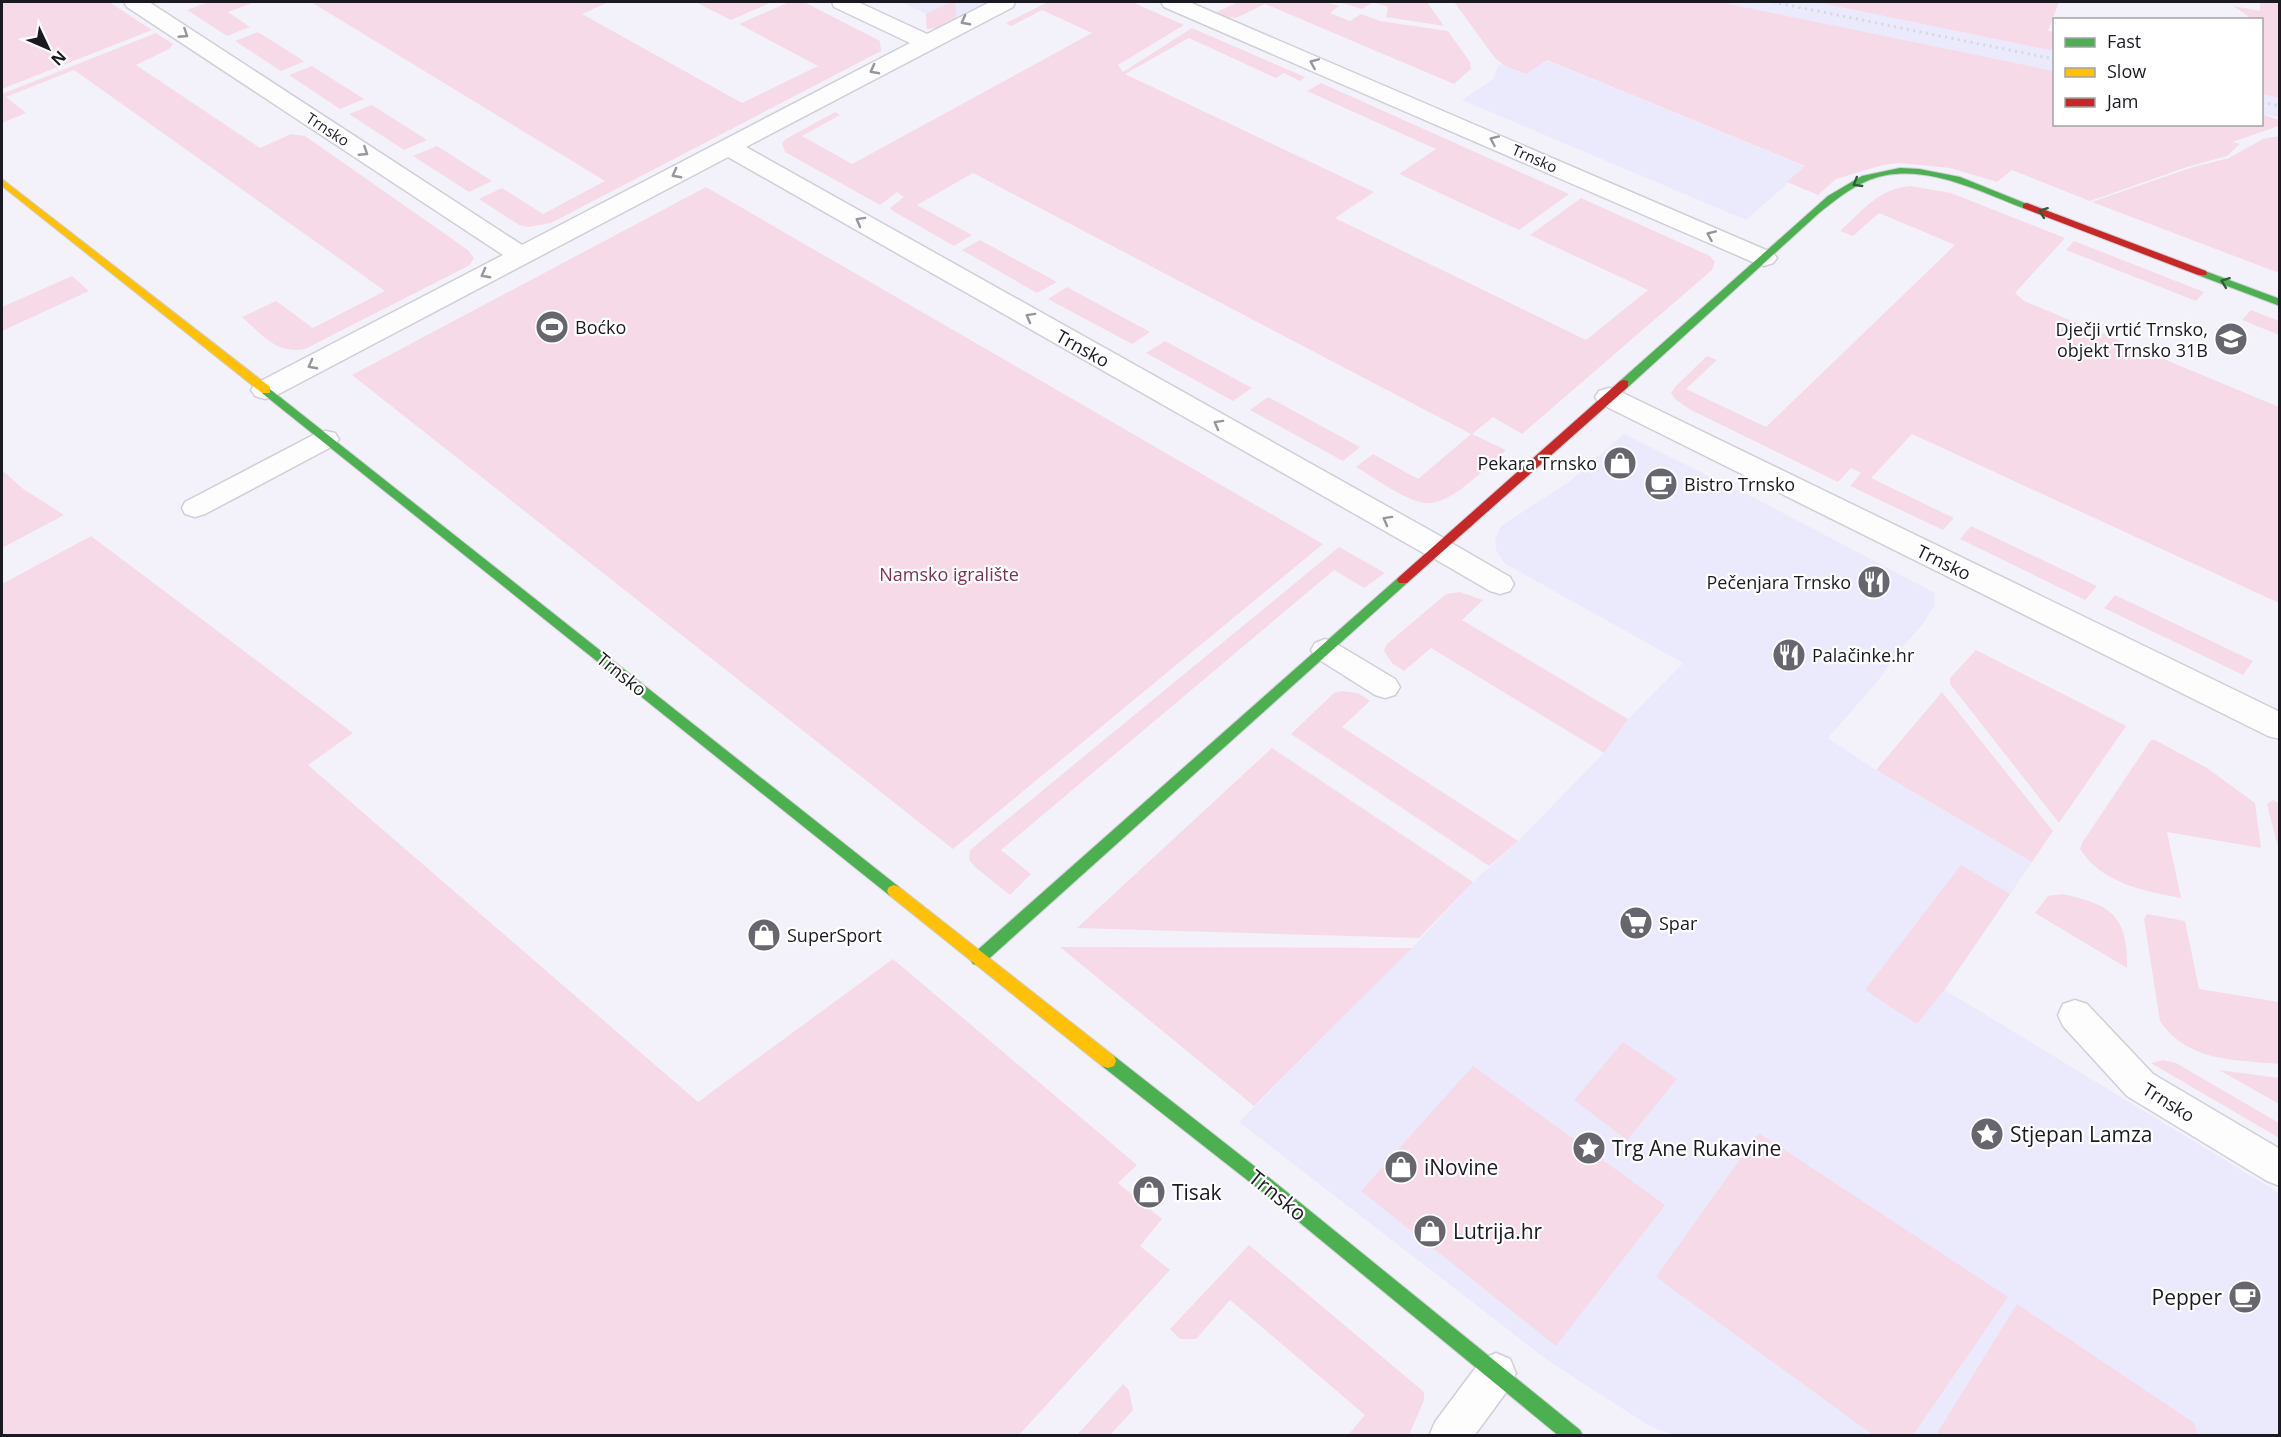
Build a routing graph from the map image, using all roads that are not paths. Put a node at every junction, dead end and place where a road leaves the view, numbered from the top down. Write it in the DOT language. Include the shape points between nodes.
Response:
graph roads {
  1 [pos="135,2"];
  2 [pos="842,2"];
  3 [pos="1005,2"];
  4 [pos="1172,2"];
  5 [pos="925,42"];
  6 [pos="727,146"];
  7 [pos="2,182"];
  8 [pos="521,255"];
  9 [pos="1764,258"];
  10 [pos="2280,303"];
  11 [pos="265,390"];
  12 [pos="1609,397"];
  13 [pos="326,439"];
  14 [pos="195,508"];
  15 [pos="1438,548"];
  16 [pos="1500,584"];
  17 [pos="1325,650"];
  18 [pos="1385,687"];
  19 [pos="2280,727"];
  20 [pos="978,959"];
  21 [pos="2075,1015"];
  22 [pos="2280,1169"];
  23 [pos="1496,1373"];
  24 [pos="1449,1436"];
  25 [pos="1574,1436"];
  1 -- 8 [label="street, Trnsko, one-way"];
  2 -- 5 [label="street"];
  3 -- 5 [label="street, one-way"];
  9 -- 4 [label="street, Trnsko, one-way"];
  5 -- 6 [label="street, one-way"];
  6 -- 8 [label="street, one-way"];
  15 -- 6 [label="street, Trnsko, one-way"];
  7 -- 11 [label="street, Trnsko"];
  8 -- 11 [label="street, one-way"];
  10 -- 9 [label="street, one-way" via="1967,183 1924,173 1883,173 1858,182"];
  9 -- 12 [label="street"];
  11 -- 13 [label="street, Trnsko"];
  12 -- 15 [label="street"];
  12 -- 19 [label="street, Trnsko"];
  13 -- 14 [label="lane"];
  13 -- 20 [label="street, Trnsko"];
  15 -- 16 [label="lane"];
  15 -- 17 [label="street"];
  17 -- 18 [label="lane"];
  17 -- 20 [label="street"];
  20 -- 23 [label="street, Trnsko" via="1271,1189"];
  21 -- 22 [label="lane, Trnsko" via="2140,1085"];
  23 -- 24 [label="lane"];
  23 -- 25 [label="street, Trnsko"];
}
